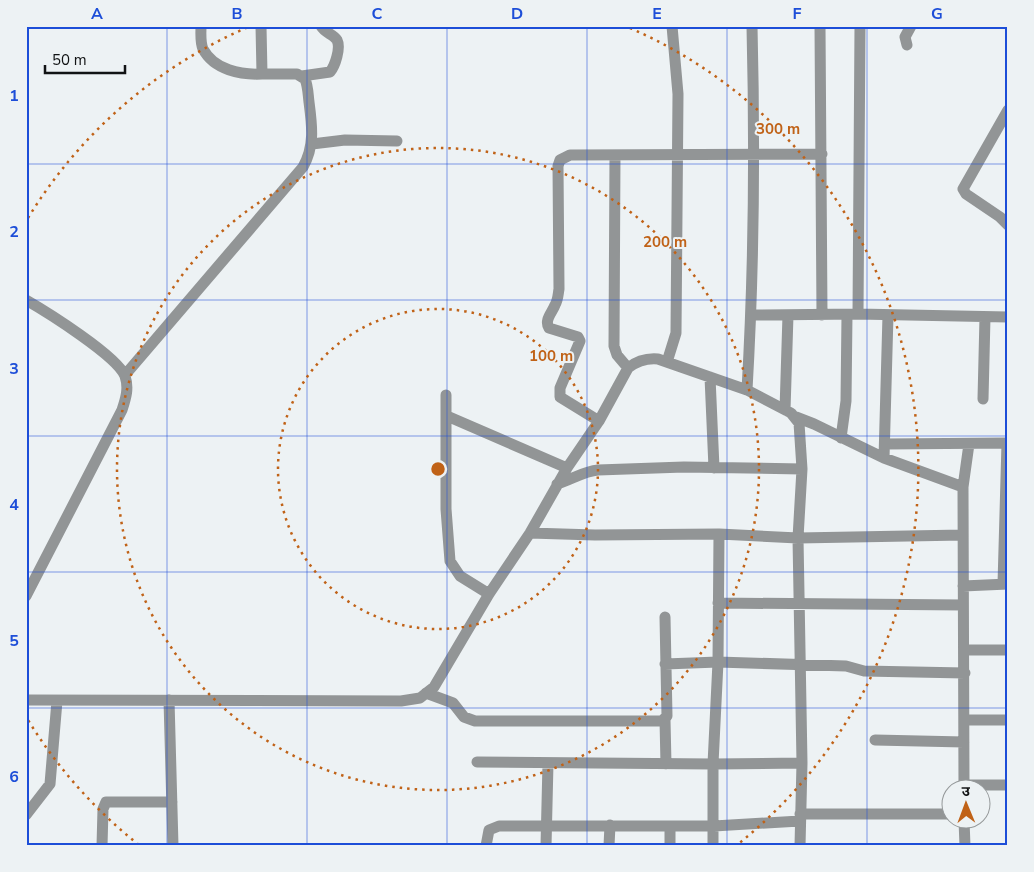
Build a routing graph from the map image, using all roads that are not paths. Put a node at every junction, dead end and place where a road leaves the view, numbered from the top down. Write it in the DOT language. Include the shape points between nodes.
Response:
graph roads {
  1 [pos="201,26"];
  2 [pos="262,26"];
  3 [pos="321,26"];
  4 [pos="672,26"];
  5 [pos="752,26"];
  6 [pos="820,26"];
  7 [pos="860,26"];
  8 [pos="911,26"];
  9 [pos="907,45"];
  10 [pos="262,74"];
  11 [pos="302,76"];
  12 [pos="1008,110"];
  13 [pos="396,141"];
  14 [pos="312,144"];
  15 [pos="678,154"];
  16 [pos="754,154"];
  17 [pos="822,154"];
  18 [pos="615,155"];
  19 [pos="1008,225"];
  20 [pos="26,300"];
  21 [pos="751,315"];
  22 [pos="788,315"];
  23 [pos="822,315"];
  24 [pos="853,315"];
  25 [pos="888,315"];
  26 [pos="985,317"];
  27 [pos="1008,317"];
  28 [pos="667,362"];
  29 [pos="628,368"];
  30 [pos="125,375"];
  31 [pos="710,377"];
  32 [pos="747,390"];
  33 [pos="446,395"];
  34 [pos="983,398"];
  35 [pos="785,410"];
  36 [pos="447,416"];
  37 [pos="796,417"];
  38 [pos="599,421"];
  39 [pos="841,438"];
  40 [pos="1007,443"];
  41 [pos="885,444"];
  42 [pos="969,444"];
  43 [pos="884,458"];
  44 [pos="567,468"];
  45 [pos="714,468"];
  46 [pos="802,469"];
  47 [pos="558,484"];
  48 [pos="964,488"];
  49 [pos="530,533"];
  50 [pos="718,534"];
  51 [pos="963,535"];
  52 [pos="798,538"];
  53 [pos="1005,584"];
  54 [pos="964,586"];
  55 [pos="489,594"];
  56 [pos="26,596"];
  57 [pos="718,603"];
  58 [pos="800,604"];
  59 [pos="963,605"];
  60 [pos="665,618"];
  61 [pos="965,650"];
  62 [pos="1008,650"];
  63 [pos="718,662"];
  64 [pos="665,664"];
  65 [pos="800,665"];
  66 [pos="965,673"];
  67 [pos="426,694"];
  68 [pos="26,700"];
  69 [pos="169,700"];
  70 [pos="57,701"];
  71 [pos="665,720"];
  72 [pos="964,720"];
  73 [pos="1008,720"];
  74 [pos="875,740"];
  75 [pos="964,742"];
  76 [pos="477,762"];
  77 [pos="548,763"];
  78 [pos="802,763"];
  79 [pos="666,764"];
  80 [pos="713,764"];
  81 [pos="964,780"];
  82 [pos="1008,785"];
  83 [pos="992,786"];
  84 [pos="172,802"];
  85 [pos="942,814"];
  86 [pos="26,815"];
  87 [pos="800,817"];
  88 [pos="610,825"];
  89 [pos="546,826"];
  90 [pos="670,826"];
  91 [pos="714,826"];
  92 [pos="964,830"];
  93 [pos="102,846"];
  94 [pos="173,846"];
  95 [pos="486,846"];
  96 [pos="546,846"];
  97 [pos="610,846"];
  98 [pos="670,846"];
  99 [pos="713,846"];
  100 [pos="800,846"];
  101 [pos="965,846"];
  1 -- 10 [label="street" via="203,48 210,58 235,73"];
  2 -- 10 [label="street"];
  3 -- 11 [label="street" via="338,42 334,67 330,72"];
  4 -- 15 [label="street" via="678,94"];
  5 -- 16 [label="street"];
  6 -- 17 [label="street"];
  7 -- 24 [label="street"];
  8 -- 9 [label="street" via="905,37"];
  10 -- 11 [label="street"];
  11 -- 14 [label="street" via="307,83"];
  12 -- 19 [label="street" via="963,189"];
  13 -- 14 [label="street" via="345,140"];
  14 -- 30 [label="street" via="303,167"];
  15 -- 16 [label="street"];
  15 -- 18 [label="street"];
  15 -- 28 [label="street" via="676,333"];
  16 -- 17 [label="street"];
  16 -- 21 [label="street"];
  17 -- 23 [label="street"];
  18 -- 29 [label="street" via="614,346"];
  18 -- 38 [label="street" via="570,155 559,162 559,289 547,322 549,328 571,334 580,341 560,388 560,397"];
  20 -- 30 [label="street" via="70,328 117,364"];
  21 -- 22 [label="street"];
  21 -- 32 [label="street"];
  22 -- 23 [label="street"];
  22 -- 35 [label="street"];
  23 -- 24 [label="street"];
  24 -- 25 [label="street"];
  24 -- 39 [label="street"];
  25 -- 26 [label="street"];
  25 -- 41 [label="street"];
  26 -- 27 [label="street"];
  26 -- 34 [label="street"];
  28 -- 29 [label="street" via="645,359"];
  28 -- 31 [label="street"];
  29 -- 38 [label="street"];
  30 -- 56 [label="street" via="127,394 122,410"];
  31 -- 32 [label="street"];
  31 -- 45 [label="street"];
  32 -- 35 [label="street"];
  33 -- 36 [label="street"];
  35 -- 37 [label="street"];
  36 -- 44 [label="street"];
  36 -- 55 [label="street" via="446,509 450,561 460,576"];
  37 -- 39 [label="street"];
  37 -- 46 [label="street"];
  38 -- 44 [label="street"];
  39 -- 43 [label="street"];
  40 -- 42 [label="street"];
  40 -- 53 [label="street"];
  41 -- 42 [label="street"];
  41 -- 43 [label="street"];
  42 -- 48 [label="street"];
  43 -- 48 [label="street"];
  44 -- 47 [label="street"];
  45 -- 46 [label="street"];
  45 -- 47 [label="street" via="598,470"];
  46 -- 52 [label="street"];
  47 -- 49 [label="street"];
  48 -- 51 [label="street"];
  49 -- 50 [label="street"];
  49 -- 55 [label="street"];
  50 -- 52 [label="street"];
  50 -- 57 [label="street"];
  51 -- 52 [label="street"];
  51 -- 54 [label="street"];
  52 -- 58 [label="street"];
  53 -- 54 [label="street"];
  54 -- 59 [label="street"];
  55 -- 67 [label="street" via="434,687"];
  57 -- 58 [label="street"];
  57 -- 63 [label="street"];
  58 -- 59 [label="street"];
  58 -- 65 [label="street"];
  59 -- 61 [label="street"];
  60 -- 64 [label="street"];
  61 -- 62 [label="street"];
  61 -- 66 [label="street"];
  63 -- 64 [label="street"];
  63 -- 65 [label="street"];
  63 -- 80 [label="street"];
  64 -- 71 [label="street"];
  65 -- 66 [label="street" via="846,666 864,671"];
  65 -- 78 [label="street"];
  66 -- 72 [label="street"];
  67 -- 69 [label="street" via="401,701"];
  67 -- 71 [label="street" via="453,703 464,717 474,722"];
  68 -- 70 [label="street"];
  69 -- 70 [label="street"];
  69 -- 84 [label="street"];
  70 -- 86 [label="street" via="50,784"];
  71 -- 79 [label="street"];
  72 -- 73 [label="street"];
  72 -- 75 [label="street"];
  74 -- 75 [label="street"];
  75 -- 81 [label="street"];
  76 -- 77 [label="street"];
  77 -- 79 [label="street"];
  77 -- 89 [label="street"];
  78 -- 80 [label="street"];
  78 -- 87 [label="street"];
  79 -- 80 [label="street"];
  80 -- 91 [label="street"];
  82 -- 83 [label="street"];
  84 -- 93 [label="street" via="106,802"];
  84 -- 94 [label="street"];
  85 -- 87 [label="street"];
  87 -- 91 [label="street"];
  87 -- 100 [label="street"];
  88 -- 89 [label="street"];
  88 -- 90 [label="street"];
  88 -- 97 [label="street"];
  89 -- 95 [label="street" via="493,827 488,830"];
  89 -- 96 [label="street"];
  90 -- 91 [label="street"];
  90 -- 98 [label="street"];
  91 -- 99 [label="street"];
  92 -- 101 [label="street"];
}
